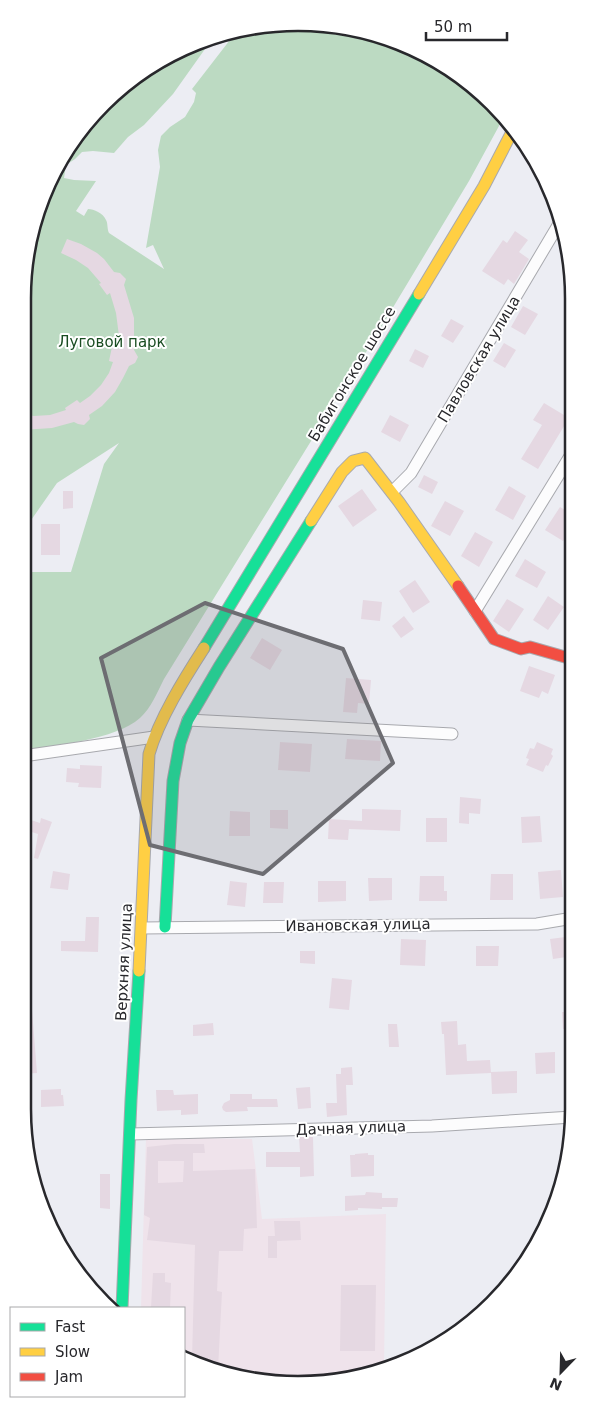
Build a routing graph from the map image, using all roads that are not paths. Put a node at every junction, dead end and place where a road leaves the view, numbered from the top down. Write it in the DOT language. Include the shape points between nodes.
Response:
graph roads {
  1 [pos="510,136"];
  2 [pos="556,229"];
  3 [pos="565,464"];
  4 [pos="392,492"];
  5 [pos="475,611"];
  6 [pos="212,634"];
  7 [pos="565,657"];
  8 [pos="188,720"];
  9 [pos="452,734"];
  10 [pos="154,737"];
  11 [pos="31,755"];
  12 [pos="565,919"];
  13 [pos="165,927"];
  14 [pos="142,928"];
  15 [pos="565,1117"];
  16 [pos="130,1134"];
  17 [pos="122,1307"];
  1 -- 6 [label="street, Бабигонское шоссе" via="484,186"];
  2 -- 4 [label="street, Павловская улица" via="411,473"];
  3 -- 5 [label="street"];
  4 -- 5 [label="street"];
  4 -- 8 [label="street" via="365,458 353,461 342,472"];
  5 -- 7 [label="street" via="494,638 521,649 530,647"];
  6 -- 10 [label="street, Верхняя улица"];
  8 -- 9 [label="street"];
  8 -- 13 [label="street" via="173,781"];
  10 -- 11 [label="street"];
  10 -- 14 [label="street, Верхняя улица" via="147,777"];
  12 -- 13 [label="street, Ивановская улица" via="537,924"];
  13 -- 14 [label="street, Ивановская улица"];
  14 -- 16 [label="street, Верхняя улица"];
  15 -- 16 [label="street, Дачная улица" via="432,1126"];
  16 -- 17 [label="street, Верхняя улица"];
}
